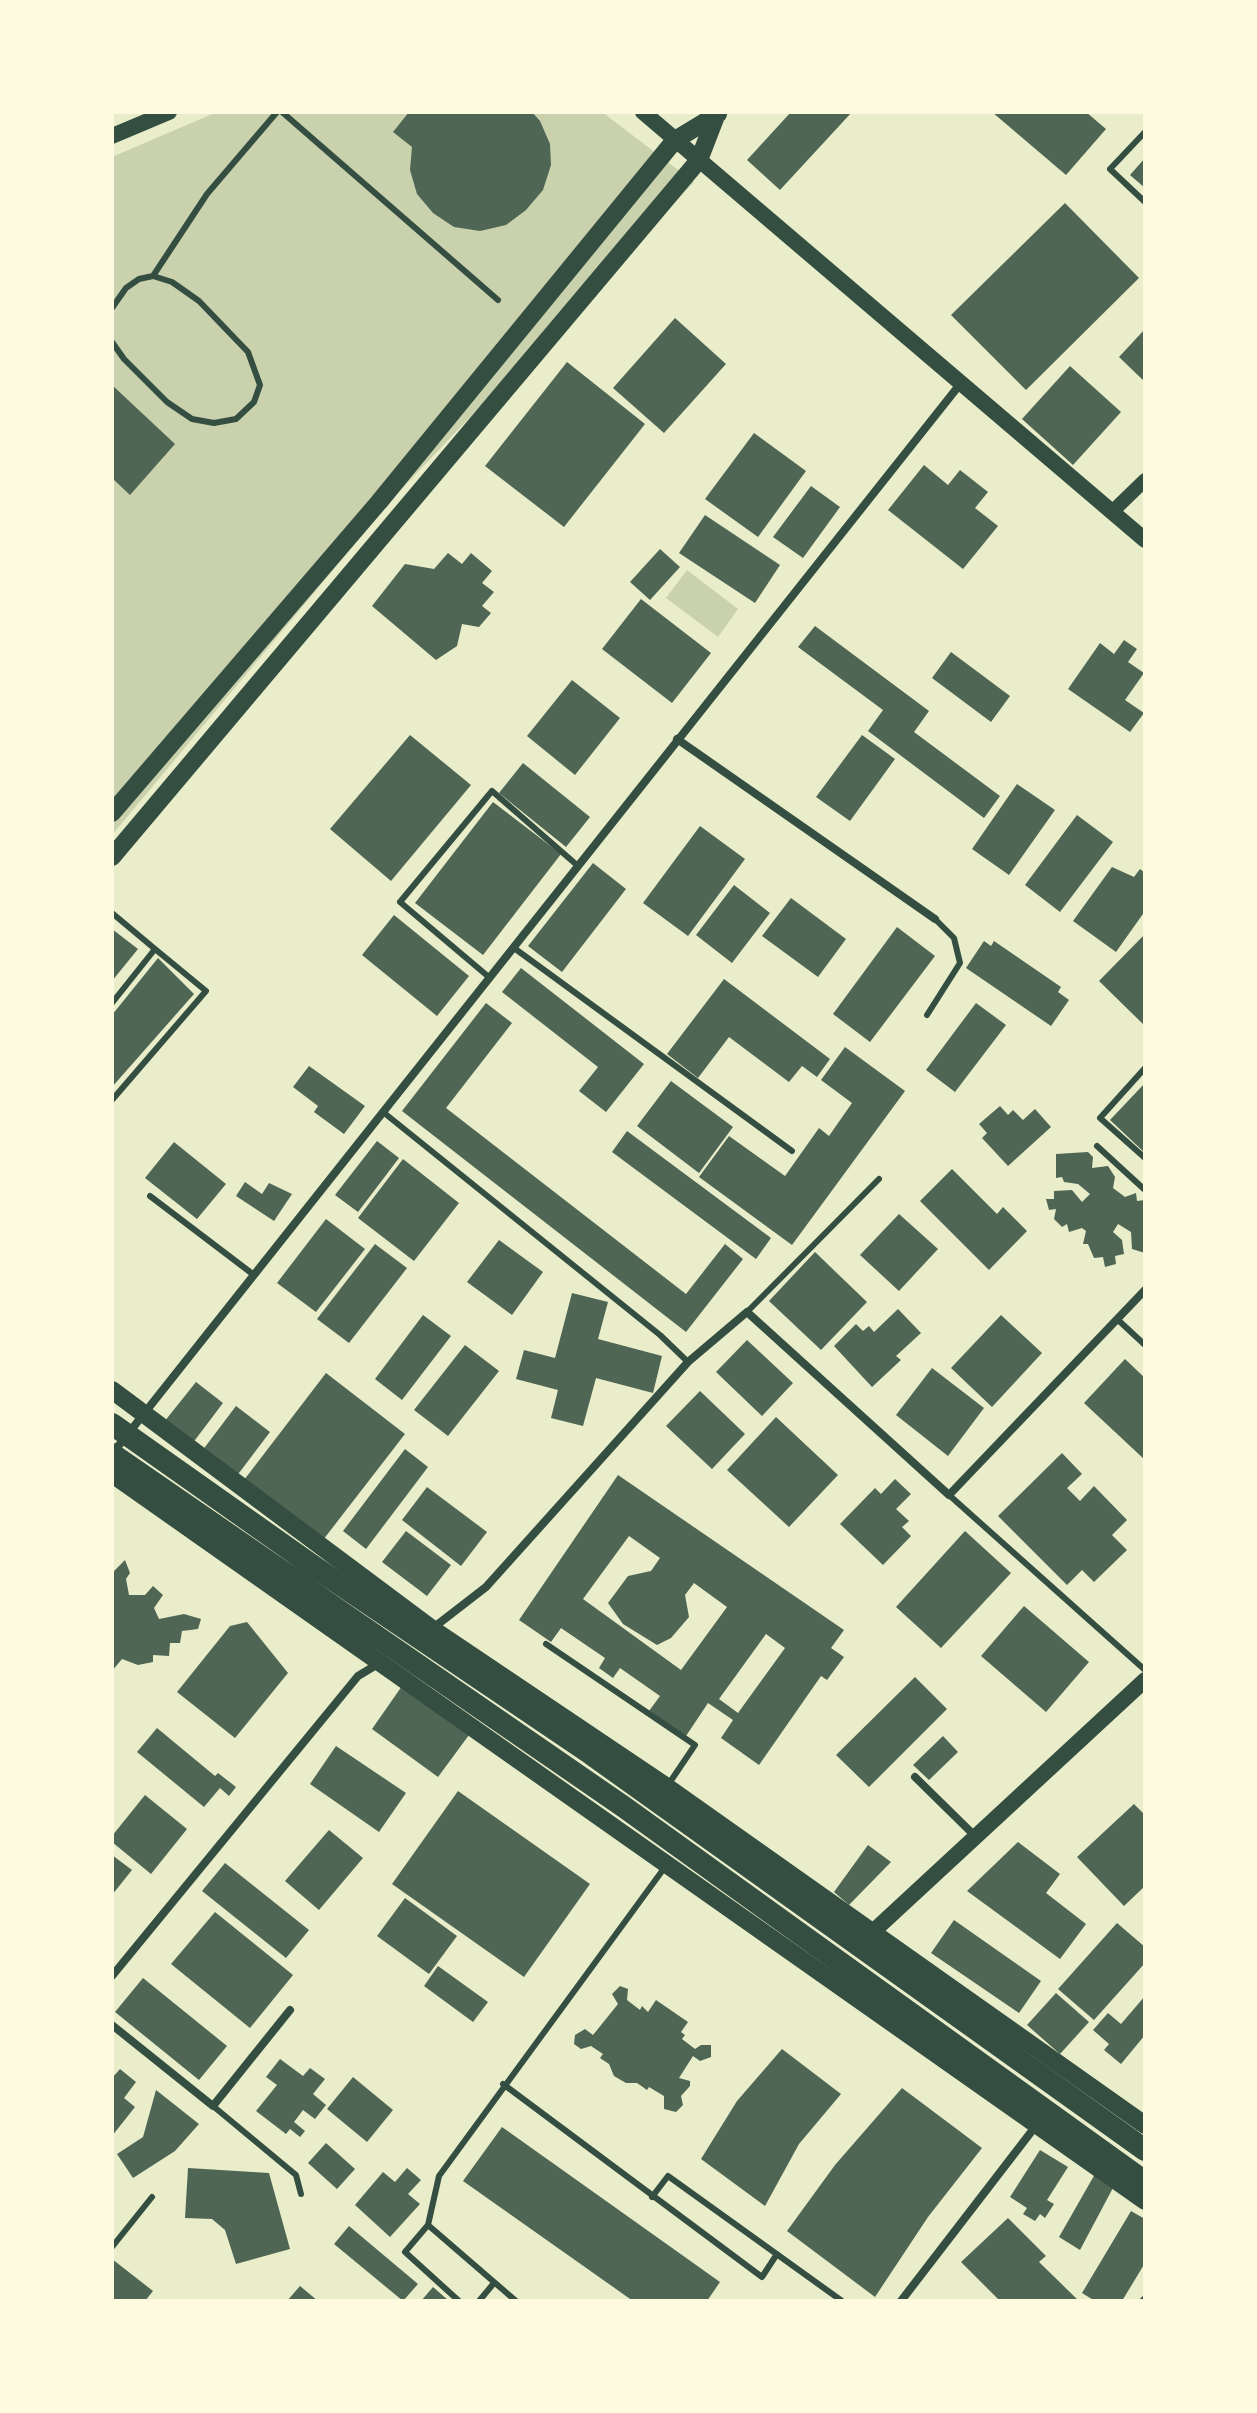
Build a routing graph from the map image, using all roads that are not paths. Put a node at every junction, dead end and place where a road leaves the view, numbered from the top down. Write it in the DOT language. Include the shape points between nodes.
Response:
graph roads {
  1 [pos="169,112"];
  2 [pos="279,112"];
  3 [pos="643,112"];
  4 [pos="718,114"];
  5 [pos="1145,132"];
  6 [pos="112,136"];
  7 [pos="675,140"];
  8 [pos="699,160"];
  9 [pos="1145,202"];
  10 [pos="153,276"];
  11 [pos="498,300"];
  12 [pos="113,303"];
  13 [pos="112,342"];
  14 [pos="961,383"];
  15 [pos="1145,480"];
  16 [pos="1112,512"];
  17 [pos="1145,540"];
  18 [pos="677,739"];
  19 [pos="112,813"];
  20 [pos="112,857"];
  21 [pos="578,866"];
  22 [pos="112,913"];
  23 [pos="935,919"];
  24 [pos="514,948"];
  25 [pos="155,949"];
  26 [pos="490,978"];
  27 [pos="112,1003"];
  28 [pos="927,1015"];
  29 [pos="1145,1068"];
  30 [pos="112,1100"];
  31 [pos="383,1112"];
  32 [pos="1097,1146"];
  33 [pos="792,1151"];
  34 [pos="1145,1158"];
  35 [pos="879,1179"];
  36 [pos="1145,1190"];
  37 [pos="150,1196"];
  38 [pos="254,1275"];
  39 [pos="1145,1290"];
  40 [pos="747,1312"];
  41 [pos="1117,1319"];
  42 [pos="1145,1345"];
  43 [pos="688,1362"];
  44 [pos="112,1390"];
  45 [pos="144,1411"];
  46 [pos="112,1424"];
  47 [pos="112,1454"];
  48 [pos="112,1474"];
  49 [pos="949,1495"];
  50 [pos="432,1629"];
  51 [pos="546,1644"];
  52 [pos="381,1662"];
  53 [pos="1145,1670"];
  54 [pos="1145,1680"];
  55 [pos="915,1777"];
  56 [pos="667,1787"];
  57 [pos="975,1836"];
  58 [pos="667,1864"];
  59 [pos="872,1931"];
  60 [pos="112,1976"];
  61 [pos="833,1978"];
  62 [pos="290,2010"];
  63 [pos="112,2025"];
  64 [pos="1074,2075"];
  65 [pos="503,2084"];
  66 [pos="213,2106"];
  67 [pos="1143,2121"];
  68 [pos="1037,2124"];
  69 [pos="1145,2150"];
  70 [pos="1145,2182"];
  71 [pos="301,2194"];
  72 [pos="152,2197"];
  73 [pos="652,2197"];
  74 [pos="1145,2201"];
  75 [pos="428,2225"];
  76 [pos="112,2247"];
  77 [pos="777,2254"];
  78 [pos="494,2283"];
  79 [pos="459,2301"];
  80 [pos="479,2301"];
  81 [pos="516,2301"];
  82 [pos="842,2301"];
  83 [pos="901,2301"];
  1 -- 6 [label="main road"];
  2 -- 10 [label="lane" via="207,194"];
  2 -- 11 [label="lane"];
  3 -- 7 [label="main road"];
  4 -- 7 [label="main road"];
  4 -- 8 [label="main road"];
  5 -- 9 [label="lane" via="1110,169"];
  7 -- 8 [label="main road"];
  7 -- 19 [label="main road" via="379,502"];
  8 -- 14 [label="main road"];
  8 -- 20 [label="main road"];
  10 -- 12 [label="lane" via="139,279"];
  10 -- 13 [label="lane" via="199,301 248,352 260,385 254,402 236,419 192,419 167,402"];
  14 -- 16 [label="main road"];
  14 -- 18 [label="street"];
  15 -- 16 [label="street"];
  16 -- 17 [label="main road"];
  18 -- 21 [label="street"];
  18 -- 23 [label="street"];
  21 -- 24 [label="street"];
  21 -- 26 [label="lane" via="492,791 400,902"];
  22 -- 25 [label="lane"];
  23 -- 28 [label="lane" via="954,938 960,963"];
  24 -- 26 [label="street"];
  24 -- 33 [label="lane"];
  25 -- 27 [label="lane"];
  25 -- 30 [label="lane" via="206,991"];
  26 -- 31 [label="street"];
  29 -- 34 [label="lane" via="1100,1118"];
  31 -- 38 [label="street"];
  31 -- 43 [label="lane"];
  32 -- 36 [label="lane"];
  35 -- 40 [label="lane"];
  37 -- 38 [label="lane"];
  38 -- 45 [label="street"];
  39 -- 41 [label="street"];
  40 -- 43 [label="street"];
  40 -- 49 [label="street"];
  41 -- 42 [label="lane"];
  41 -- 49 [label="street"];
  43 -- 50 [label="street" via="486,1587"];
  44 -- 45 [label="main road"];
  45 -- 47 [label="street"];
  45 -- 50 [label="main road"];
  46 -- 69 [label="highway" via="591,1754"];
  47 -- 70 [label="highway" via="624,1807"];
  48 -- 52 [label="main road"];
  49 -- 53 [label="lane"];
  50 -- 52 [label="street"];
  50 -- 56 [label="main road"];
  51 -- 56 [label="lane" via="695,1745"];
  52 -- 58 [label="main road"];
  52 -- 60 [label="street" via="358,1676"];
  54 -- 57 [label="main road"];
  55 -- 57 [label="street"];
  56 -- 59 [label="main road"];
  57 -- 59 [label="main road"];
  58 -- 61 [label="main road"];
  58 -- 65 [label="lane"];
  59 -- 61 [label="main road"];
  59 -- 64 [label="main road"];
  61 -- 68 [label="main road"];
  62 -- 66 [label="street"];
  63 -- 66 [label="street"];
  64 -- 67 [label="main road"];
  64 -- 68 [label="street"];
  65 -- 73 [label="lane"];
  65 -- 75 [label="lane" via="439,2176"];
  66 -- 71 [label="lane" via="296,2175"];
  68 -- 74 [label="main road"];
  68 -- 83 [label="street"];
  72 -- 76 [label="lane"];
  73 -- 77 [label="lane" via="668,2176"];
  73 -- 77 [label="lane" via="762,2277"];
  75 -- 78 [label="lane"];
  75 -- 79 [label="lane" via="405,2252"];
  77 -- 82 [label="lane"];
  78 -- 80 [label="lane"];
  78 -- 81 [label="lane"];
}
